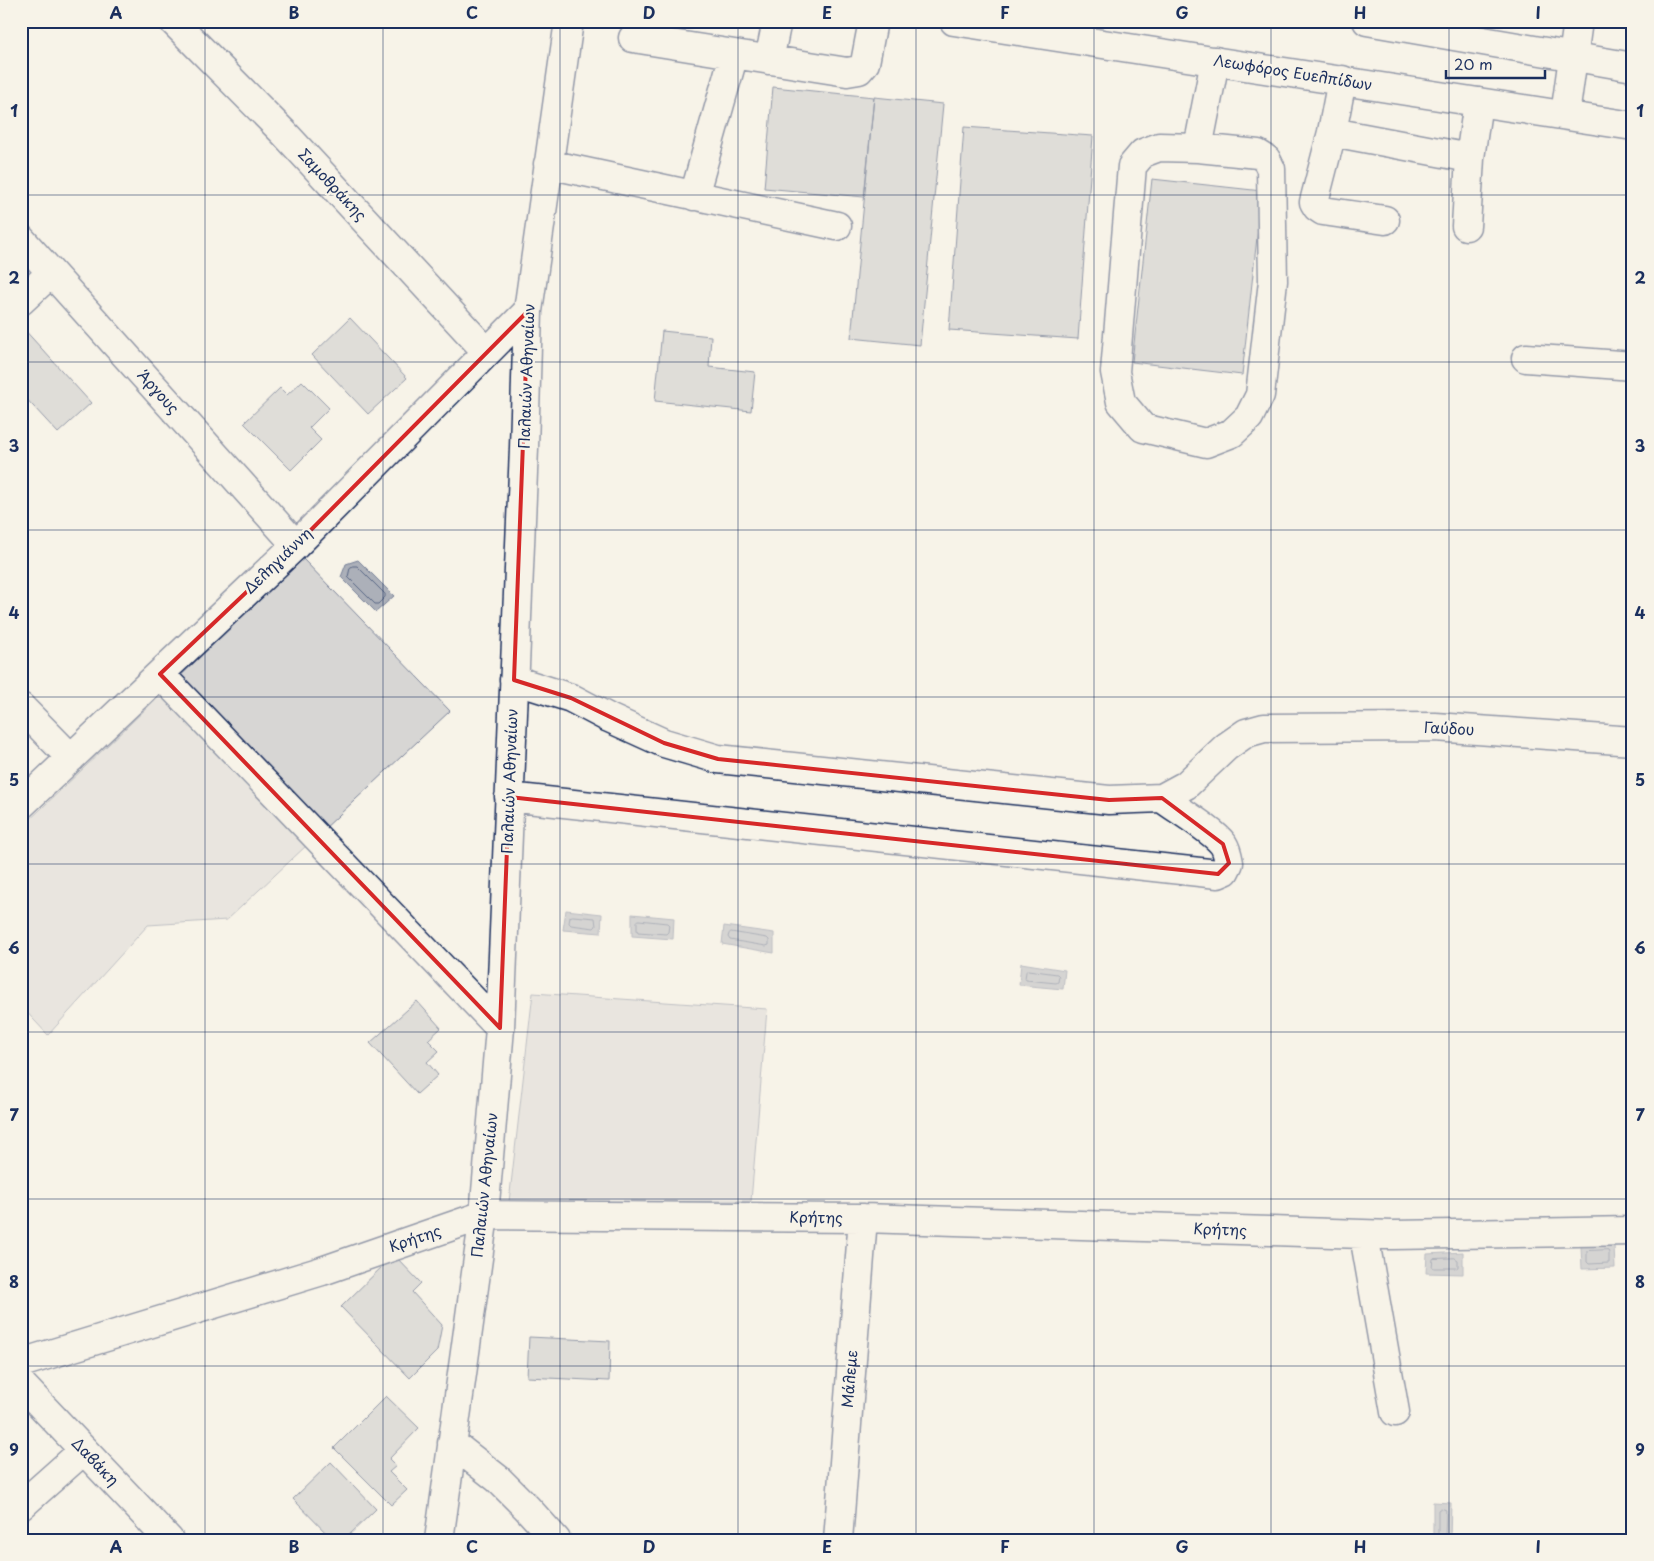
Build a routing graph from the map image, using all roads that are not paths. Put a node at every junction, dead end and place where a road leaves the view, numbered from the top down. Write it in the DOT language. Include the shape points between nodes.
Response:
graph roads {
  1 [pos="173,21"];
  2 [pos="569,21"];
  3 [pos="777,21"];
  4 [pos="873,21"];
  5 [pos="954,21"];
  6 [pos="1367,21"];
  7 [pos="1578,21"];
  8 [pos="633,38"];
  9 [pos="734,54"];
  10 [pos="1573,57"];
  11 [pos="769,60"];
  12 [pos="1215,61"];
  13 [pos="1633,67"];
  14 [pos="1342,80"];
  15 [pos="1478,102"];
  16 [pos="1565,115"];
  17 [pos="1633,126"];
  18 [pos="1332,132"];
  19 [pos="1198,148"];
  20 [pos="1470,158"];
  21 [pos="548,164"];
  22 [pos="694,196"];
  23 [pos="1385,220"];
  24 [pos="837,226"];
  25 [pos="1466,226"];
  26 [pos="21,239"];
  27 [pos="51,273"];
  28 [pos="21,302"];
  29 [pos="528,312"];
  30 [pos="486,352"];
  31 [pos="1526,358"];
  32 [pos="1633,366"];
  33 [pos="296,545"];
  34 [pos="160,674"];
  35 [pos="514,680"];
  36 [pos="21,707"];
  37 [pos="1633,741"];
  38 [pos="71,758"];
  39 [pos="509,797"];
  40 [pos="1162,798"];
  41 [pos="21,805"];
  42 [pos="500,1028"];
  43 [pos="484,1215"];
  44 [pos="863,1218"];
  45 [pos="1633,1230"];
  46 [pos="1364,1235"];
  47 [pos="21,1363"];
  48 [pos="21,1384"];
  49 [pos="1395,1412"];
  50 [pos="452,1443"];
  51 [pos="84,1450"];
  52 [pos="21,1506"];
  53 [pos="170,1540"];
  54 [pos="439,1540"];
  55 [pos="556,1540"];
  56 [pos="838,1540"];
  1 -- 30 [label="street, Σαμοθράκης" via="285,134"];
  2 -- 21 [label="street, Παλαιών Αθηναίων"];
  3 -- 11 [label="street"];
  4 -- 11 [label="street" via="866,63 859,70 847,72"];
  5 -- 12 [label="street, Λεωφόρος Ευελπίδων"];
  6 -- 10 [label="street"];
  7 -- 10 [label="street"];
  8 -- 9 [label="street"];
  9 -- 11 [label="street"];
  9 -- 22 [label="street"];
  10 -- 13 [label="street"];
  10 -- 16 [label="street"];
  12 -- 14 [label="street, Λεωφόρος Ευελπίδων"];
  12 -- 19 [label="street"];
  14 -- 15 [label="street, Λεωφόρος Ευελπίδων"];
  14 -- 18 [label="street"];
  15 -- 16 [label="street, Λεωφόρος Ευελπίδων"];
  15 -- 20 [label="street"];
  16 -- 17 [label="street, Λεωφόρος Ευελπίδων"];
  18 -- 20 [label="street"];
  18 -- 23 [label="street" via="1314,202 1317,207 1323,211"];
  19 -- 19 [label="street" via="1258,154 1266,159 1271,169 1273,281 1260,395 1249,417 1232,433 1206,443 1142,428 1121,402 1115,372 1132,166 1143,152 1159,147"];
  20 -- 25 [label="street"];
  21 -- 22 [label="street"];
  21 -- 29 [label="street, Παλαιών Αθηναίων"];
  22 -- 24 [label="street"];
  26 -- 27 [label="street, Άργους"];
  27 -- 28 [label="street"];
  27 -- 33 [label="street, Άργους"];
  29 -- 30 [label="street, Δεληγιάννη"];
  29 -- 35 [label="street, Παλαιών Αθηναίων"];
  30 -- 33 [label="street, Δεληγιάννη"];
  31 -- 32 [label="street"];
  33 -- 34 [label="street, Δεληγιάννη"];
  34 -- 38 [label="street, Δεληγιάννη"];
  34 -- 42 [label="street"];
  35 -- 39 [label="street, Παλαιών Αθηναίων"];
  35 -- 40 [label="street" via="571,698 664,744 718,759 1109,800"];
  36 -- 38 [label="street"];
  37 -- 40 [label="street, Γαύδου" via="1435,727 1264,728 1246,733 1226,747 1186,785"];
  38 -- 41 [label="street, Δεληγιάννη"];
  39 -- 40 [label="street" via="1208,873 1225,871 1229,863 1223,844"];
  39 -- 42 [label="street, Παλαιών Αθηναίων"];
  42 -- 43 [label="street, Παλαιών Αθηναίων"];
  43 -- 44 [label="street, Κρήτης"];
  43 -- 47 [label="street, Κρήτης" via="322,1271"];
  43 -- 50 [label="street, Παλαιών Αθηναίων"];
  44 -- 46 [label="street, Κρήτης"];
  44 -- 56 [label="street, Μάλεμε"];
  45 -- 46 [label="street, Κρήτης"];
  46 -- 49 [label="street"];
  48 -- 51 [label="street, Δαβάκη"];
  50 -- 54 [label="street, Παλαιών Αθηναίων"];
  50 -- 55 [label="street" via="498,1479"];
  51 -- 52 [label="street"];
  51 -- 53 [label="street, Δαβάκη"];
}
